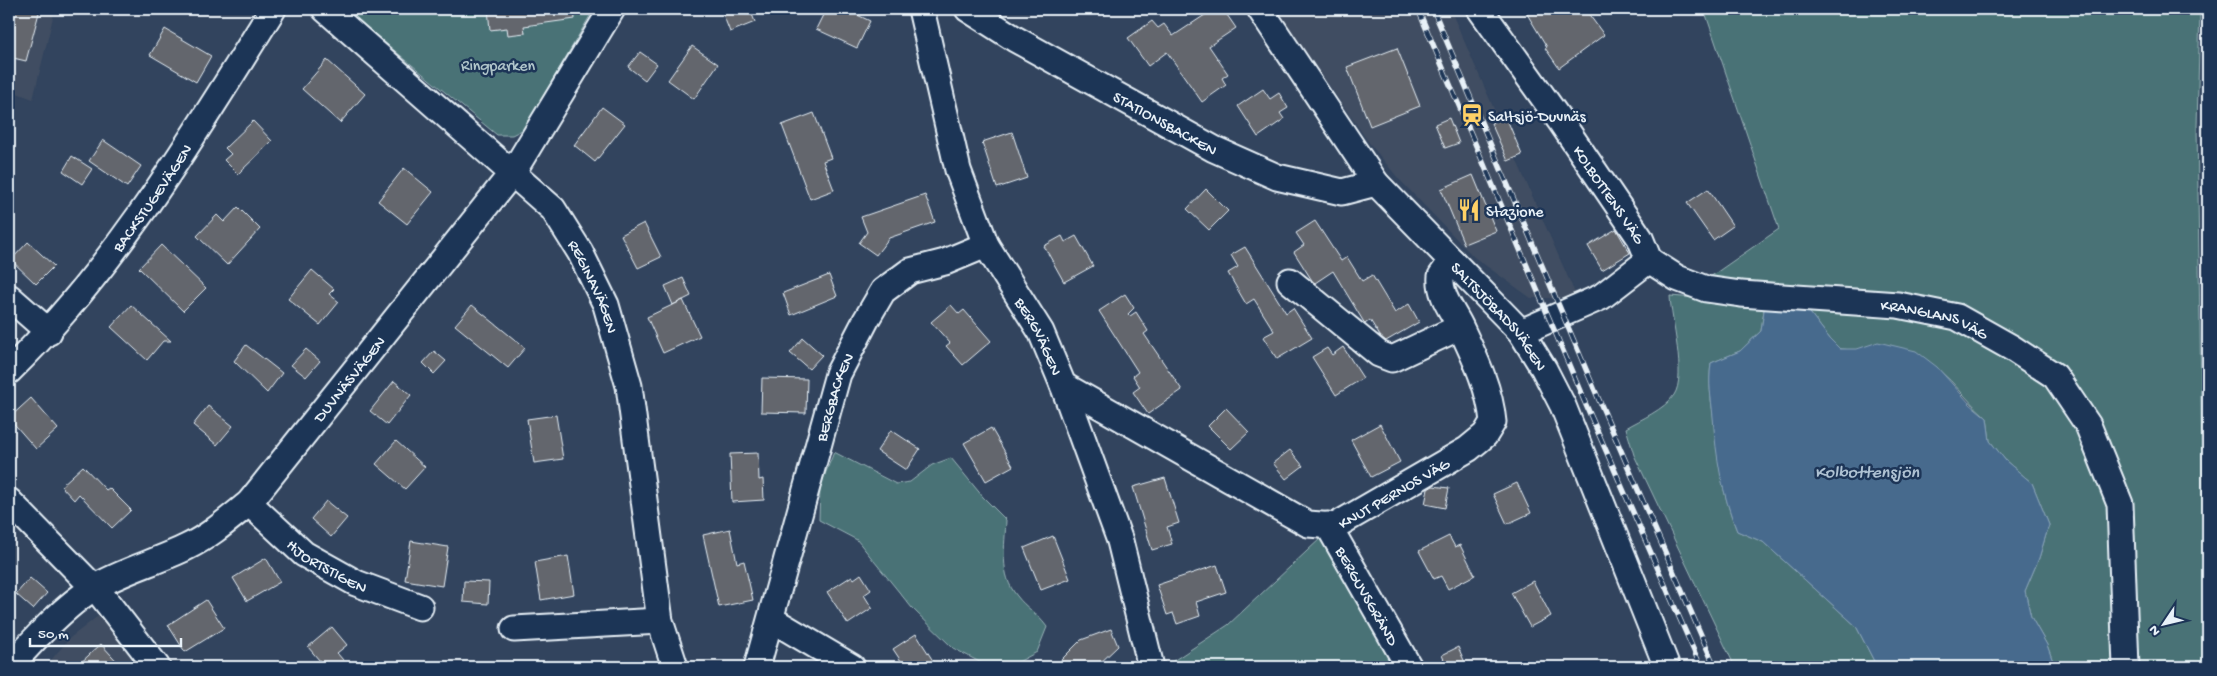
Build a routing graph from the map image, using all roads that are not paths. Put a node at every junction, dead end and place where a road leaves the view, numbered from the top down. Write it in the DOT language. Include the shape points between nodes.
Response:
graph roads {
  1 [pos="273,9"];
  2 [pos="325,9"];
  3 [pos="612,9"];
  4 [pos="921,9"];
  5 [pos="968,9"];
  6 [pos="1260,9"];
  7 [pos="1480,9"];
  8 [pos="513,172"];
  9 [pos="1376,184"];
  10 [pos="986,245"];
  11 [pos="1649,260"];
  12 [pos="1452,261"];
  13 [pos="1290,281"];
  14 [pos="9,297"];
  15 [pos="1460,327"];
  16 [pos="49,332"];
  17 [pos="1521,332"];
  18 [pos="9,371"];
  19 [pos="1063,385"];
  20 [pos="9,501"];
  21 [pos="250,503"];
  22 [pos="1328,525"];
  23 [pos="94,588"];
  24 [pos="420,607"];
  25 [pos="770,619"];
  26 [pos="660,621"];
  27 [pos="514,629"];
  28 [pos="9,667"];
  29 [pos="157,667"];
  30 [pos="675,667"];
  31 [pos="757,667"];
  32 [pos="852,667"];
  33 [pos="1151,667"];
  34 [pos="1409,667"];
  35 [pos="1666,667"];
  36 [pos="2126,667"];
  1 -- 16 [label="street, BACKSTUGEVÄGEN" via="179,159"];
  2 -- 8 [label="street, REGINAVÄGEN"];
  3 -- 8 [label="street, DUVNÄSVÄGEN"];
  4 -- 10 [label="street, BERGVÄGEN" via="958,170"];
  5 -- 9 [label="street, STATIONSBACKEN" via="1214,149 1277,177 1342,192"];
  6 -- 9 [label="street, SALTSJÖBADSVÄGEN"];
  7 -- 11 [label="street, KOLBOTTENS VÄG" via="1556,114 1629,223"];
  8 -- 21 [label="street, DUVNÄSVÄGEN"];
  8 -- 26 [label="street, REGINAVÄGEN" via="553,209 580,252 606,305 629,386"];
  9 -- 12 [label="street, SALTSJÖBADSVÄGEN"];
  10 -- 19 [label="street, BERGVÄGEN" via="1041,332"];
  10 -- 25 [label="street, BERGBACKEN" via="945,262 910,271 883,291 866,320 838,374"];
  11 -- 17 [label="street" via="1601,297"];
  11 -- 36 [label="street, KRANGLANS VÄG" via="1677,278 1706,289 1898,305 1957,317 2056,376 2088,425 2120,504"];
  12 -- 15 [label="street, KNUT PERNOS VÄG" via="1441,276 1441,283 1443,295"];
  12 -- 17 [label="street, SALTSJÖBADSVÄGEN"];
  13 -- 15 [label="street" via="1379,354 1392,359"];
  14 -- 16 [label="street"];
  15 -- 22 [label="street, KNUT PERNOS VÄG" via="1488,390 1493,422 1485,435 1468,449 1336,526"];
  16 -- 18 [label="street, BACKSTUGEVÄGEN"];
  17 -- 35 [label="street, SALTSJÖBADSVÄGEN" via="1563,406"];
  19 -- 22 [label="street, KNUT PERNOS VÄG" via="1308,524"];
  19 -- 33 [label="street, BERGVÄGEN" via="1120,542"];
  20 -- 23 [label="street"];
  21 -- 23 [label="street, DUVNÄSVÄGEN" via="187,547"];
  21 -- 24 [label="street, HJORTSTIGEN" via="304,554 356,584"];
  22 -- 34 [label="street, BERGUVSGRÄND"];
  23 -- 28 [label="street, DUVNÄSVÄGEN" via="41,633"];
  23 -- 29 [label="street"];
  25 -- 31 [label="street, BERGBACKEN"];
  25 -- 32 [label="street"];
  26 -- 27 [label="street"];
  26 -- 30 [label="street, REGINAVÄGEN"];
}
